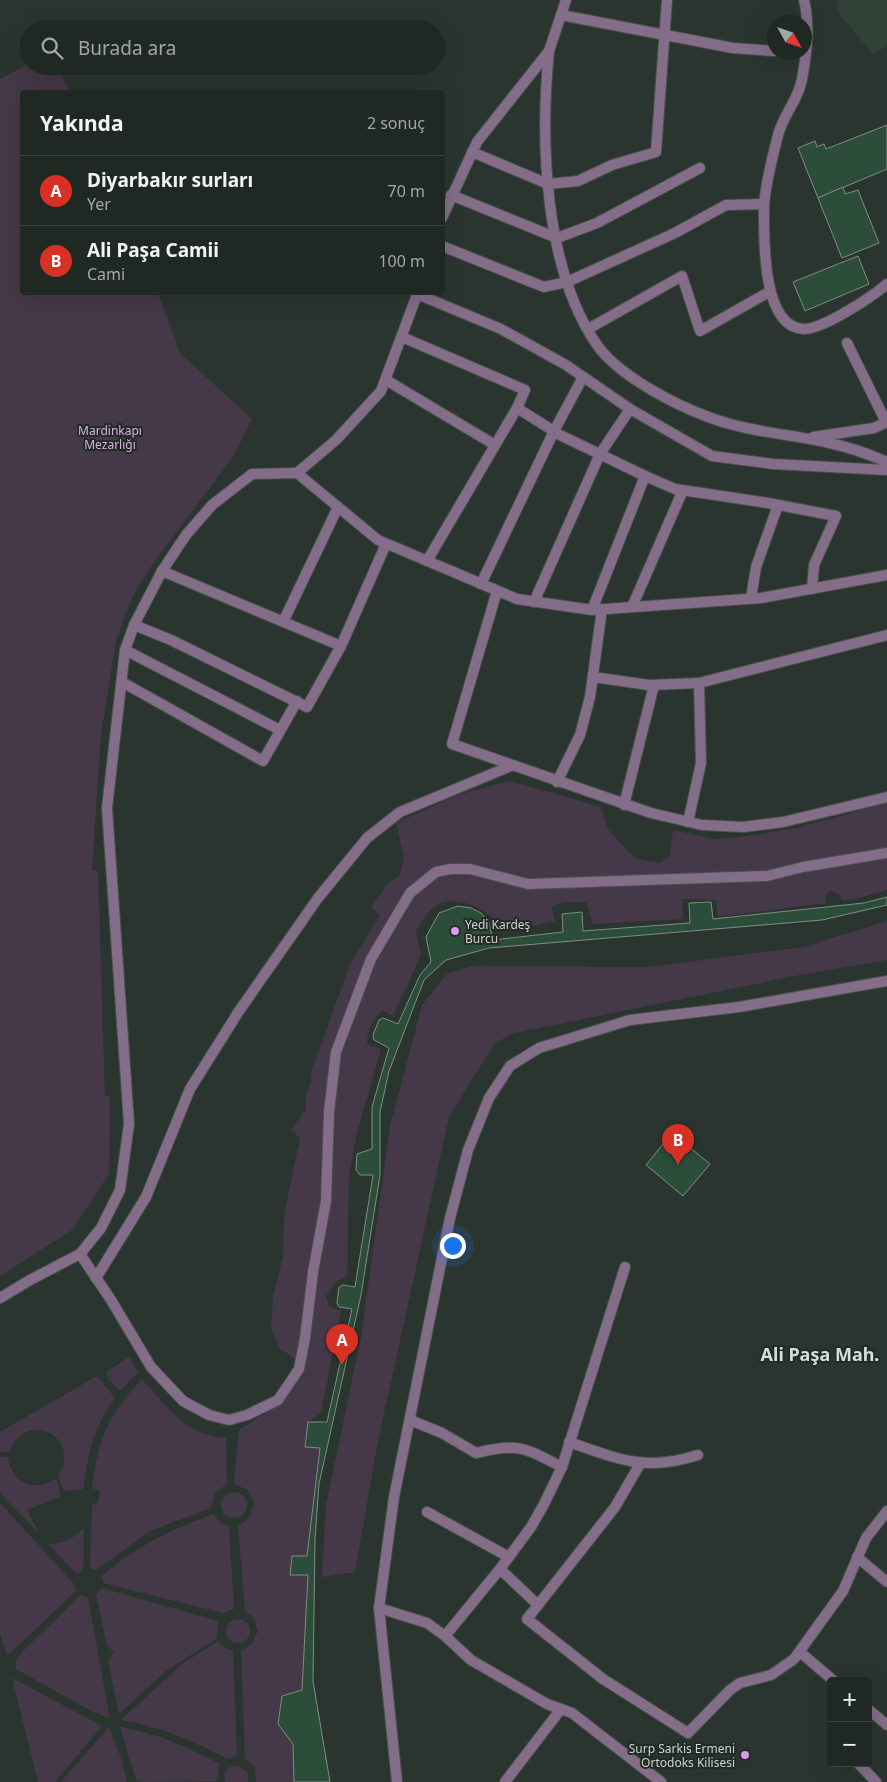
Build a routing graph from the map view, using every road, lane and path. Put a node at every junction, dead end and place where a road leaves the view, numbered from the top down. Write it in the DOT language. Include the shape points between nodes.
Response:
graph roads {
  1 [pos="566,0"];
  2 [pos="666,0"];
  3 [pos="804,0"];
  4 [pos="561,15"];
  5 [pos="808,15"];
  6 [pos="664,34"];
  7 [pos="767,50"];
  8 [pos="549,51"];
  9 [pos="805,60"];
  10 [pos="472,152"];
  11 [pos="700,168"];
  12 [pos="548,184"];
  13 [pos="451,195"];
  14 [pos="764,204"];
  15 [pos="445,210"];
  16 [pos="557,238"];
  17 [pos="445,247"];
  18 [pos="567,282"];
  19 [pos="887,284"];
  20 [pos="769,292"];
  21 [pos="416,295"];
  22 [pos="422,295"];
  23 [pos="588,329"];
  24 [pos="402,337"];
  25 [pos="848,343"];
  26 [pos="583,377"];
  27 [pos="386,380"];
  28 [pos="517,408"];
  29 [pos="630,409"];
  30 [pos="886,422"];
  31 [pos="554,431"];
  32 [pos="800,438"];
  33 [pos="495,445"];
  34 [pos="600,454"];
  35 [pos="887,462"];
  36 [pos="887,470"];
  37 [pos="297,474"];
  38 [pos="645,476"];
  39 [pos="683,490"];
  40 [pos="778,505"];
  41 [pos="338,507"];
  42 [pos="386,544"];
  43 [pos="427,561"];
  44 [pos="162,571"];
  45 [pos="887,575"];
  46 [pos="481,584"];
  47 [pos="812,589"];
  48 [pos="497,591"];
  49 [pos="751,598"];
  50 [pos="534,602"];
  51 [pos="632,607"];
  52 [pos="597,609"];
  53 [pos="284,620"];
  54 [pos="134,624"];
  55 [pos="887,635"];
  56 [pos="341,646"];
  57 [pos="125,650"];
  58 [pos="593,677"];
  59 [pos="122,682"];
  60 [pos="700,683"];
  61 [pos="654,685"];
  62 [pos="297,701"];
  63 [pos="280,730"];
  64 [pos="511,766"];
  65 [pos="557,782"];
  66 [pos="887,797"];
  67 [pos="624,805"];
  68 [pos="688,822"];
  69 [pos="887,853"];
  70 [pos="887,981"];
  71 [pos="80,1254"];
  72 [pos="625,1267"];
  73 [pos="96,1278"];
  74 [pos="0,1298"];
  75 [pos="410,1420"];
  76 [pos="569,1442"];
  77 [pos="698,1455"];
  78 [pos="640,1464"];
  79 [pos="562,1467"];
  80 [pos="887,1511"];
  81 [pos="427,1512"];
  82 [pos="509,1557"];
  83 [pos="857,1557"];
  84 [pos="500,1569"];
  85 [pos="887,1582"];
  86 [pos="538,1605"];
  87 [pos="380,1608"];
  88 [pos="445,1636"];
  89 [pos="800,1652"];
  90 [pos="829,1677"];
  91 [pos="561,1709"];
  92 [pos="872,1712"];
  93 [pos="887,1725"];
  94 [pos="862,1767"];
  95 [pos="397,1782"];
  96 [pos="504,1782"];
  97 [pos="661,1782"];
  98 [pos="876,1782"];
  1 -- 4 [label="street"];
  2 -- 6 [label="street"];
  3 -- 5 [label="street"];
  4 -- 6 [label="street"];
  4 -- 8 [label="street"];
  6 -- 7 [label="street" via="732,48"];
  6 -- 12 [label="street" via="656,152 612,165 578,180"];
  8 -- 10 [label="street"];
  8 -- 12 [label="street" via="544,94 544,165"];
  9 -- 14 [label="street" via="802,82 778,133"];
  10 -- 12 [label="street"];
  10 -- 13 [label="street"];
  11 -- 16 [label="street" via="597,223"];
  12 -- 16 [label="street"];
  13 -- 15 [label="street"];
  13 -- 16 [label="street"];
  14 -- 18 [label="street" via="726,205 675,233"];
  14 -- 20 [label="street"];
  16 -- 18 [label="street"];
  17 -- 18 [label="street" via="544,287"];
  18 -- 23 [label="street"];
  19 -- 20 [label="street" via="872,297 830,320 804,329 788,323 777,311"];
  20 -- 23 [label="street" via="700,331 682,276"];
  21 -- 24 [label="street"];
  22 -- 26 [label="street" via="501,329"];
  23 -- 32 [label="street" via="598,346 630,376 673,403 712,419"];
  24 -- 27 [label="street"];
  24 -- 28 [label="street" via="525,390"];
  25 -- 30 [label="street"];
  26 -- 29 [label="street"];
  26 -- 31 [label="street"];
  27 -- 33 [label="street"];
  27 -- 37 [label="street" via="381,391 336,440"];
  28 -- 31 [label="street"];
  28 -- 33 [label="street"];
  29 -- 34 [label="street"];
  29 -- 36 [label="street" via="712,456 773,464"];
  30 -- 32 [label="street" via="874,428"];
  31 -- 34 [label="street"];
  31 -- 46 [label="street"];
  32 -- 35 [label="street" via="830,443"];
  33 -- 43 [label="street"];
  34 -- 38 [label="street"];
  34 -- 50 [label="street"];
  37 -- 41 [label="street"];
  37 -- 44 [label="street" via="252,474 212,506 186,535"];
  38 -- 39 [label="street"];
  38 -- 52 [label="street"];
  39 -- 40 [label="street"];
  39 -- 51 [label="street"];
  40 -- 47 [label="street" via="836,516 814,565"];
  40 -- 49 [label="street" via="756,567"];
  41 -- 42 [label="street"];
  41 -- 53 [label="street"];
  42 -- 43 [label="street"];
  42 -- 56 [label="street"];
  43 -- 46 [label="street"];
  44 -- 53 [label="street"];
  44 -- 54 [label="street"];
  45 -- 47 [label="street"];
  46 -- 48 [label="street"];
  47 -- 49 [label="street"];
  48 -- 50 [label="street"];
  48 -- 64 [label="street" via="452,744"];
  49 -- 51 [label="street"];
  50 -- 52 [label="street"];
  51 -- 52 [label="street"];
  52 -- 58 [label="street"];
  53 -- 56 [label="street"];
  54 -- 57 [label="street"];
  54 -- 62 [label="street"];
  55 -- 60 [label="street"];
  56 -- 62 [label="street" via="307,707"];
  57 -- 59 [label="street"];
  57 -- 63 [label="street"];
  58 -- 61 [label="street"];
  58 -- 65 [label="street" via="580,735"];
  59 -- 63 [label="street" via="263,761"];
  59 -- 71 [label="street" via="108,808 129,1124 120,1190 101,1228"];
  60 -- 61 [label="street"];
  60 -- 68 [label="street" via="701,763"];
  61 -- 67 [label="street"];
  62 -- 63 [label="street"];
  64 -- 65 [label="street"];
  64 -- 73 [label="street" via="400,812 366,838 318,898 239,1011 190,1089 146,1197"];
  65 -- 67 [label="street"];
  66 -- 68 [label="street" via="783,822 743,828"];
  67 -- 68 [label="street"];
  69 -- 73 [label="street" via="767,876 528,884 470,869 436,872 410,893 399,909 371,958 339,1040 329,1112 326,1201 299,1369 287,1390 278,1400 229,1420 198,1411 183,1401 151,1367"];
  70 -- 75 [label="street" via="739,1007 630,1020 539,1048 510,1066 490,1098 468,1150 450,1218"];
  71 -- 73 [label="street"];
  71 -- 74 [label="street"];
  72 -- 76 [label="street"];
  75 -- 79 [label="street" via="442,1433 476,1453 510,1446 524,1448"];
  75 -- 87 [label="street" via="394,1498"];
  76 -- 78 [label="street" via="625,1462"];
  76 -- 79 [label="street"];
  77 -- 78 [label="street"];
  78 -- 86 [label="street" via="615,1507"];
  79 -- 82 [label="street" via="531,1527"];
  80 -- 83 [label="street" via="872,1527"];
  81 -- 82 [label="street"];
  82 -- 84 [label="street"];
  83 -- 85 [label="street"];
  83 -- 89 [label="street" via="843,1591"];
  84 -- 86 [label="street"];
  84 -- 88 [label="street"];
  86 -- 89 [label="street" via="527,1619 603,1679 688,1733 730,1690 740,1683 780,1670"];
  87 -- 88 [label="street" via="427,1623"];
  87 -- 95 [label="street"];
  88 -- 91 [label="street" via="471,1660"];
  89 -- 90 [label="street"];
  91 -- 96 [label="street"];
  91 -- 97 [label="street" via="572,1713"];
  92 -- 93 [label="street"];
  94 -- 98 [label="street"];
}
